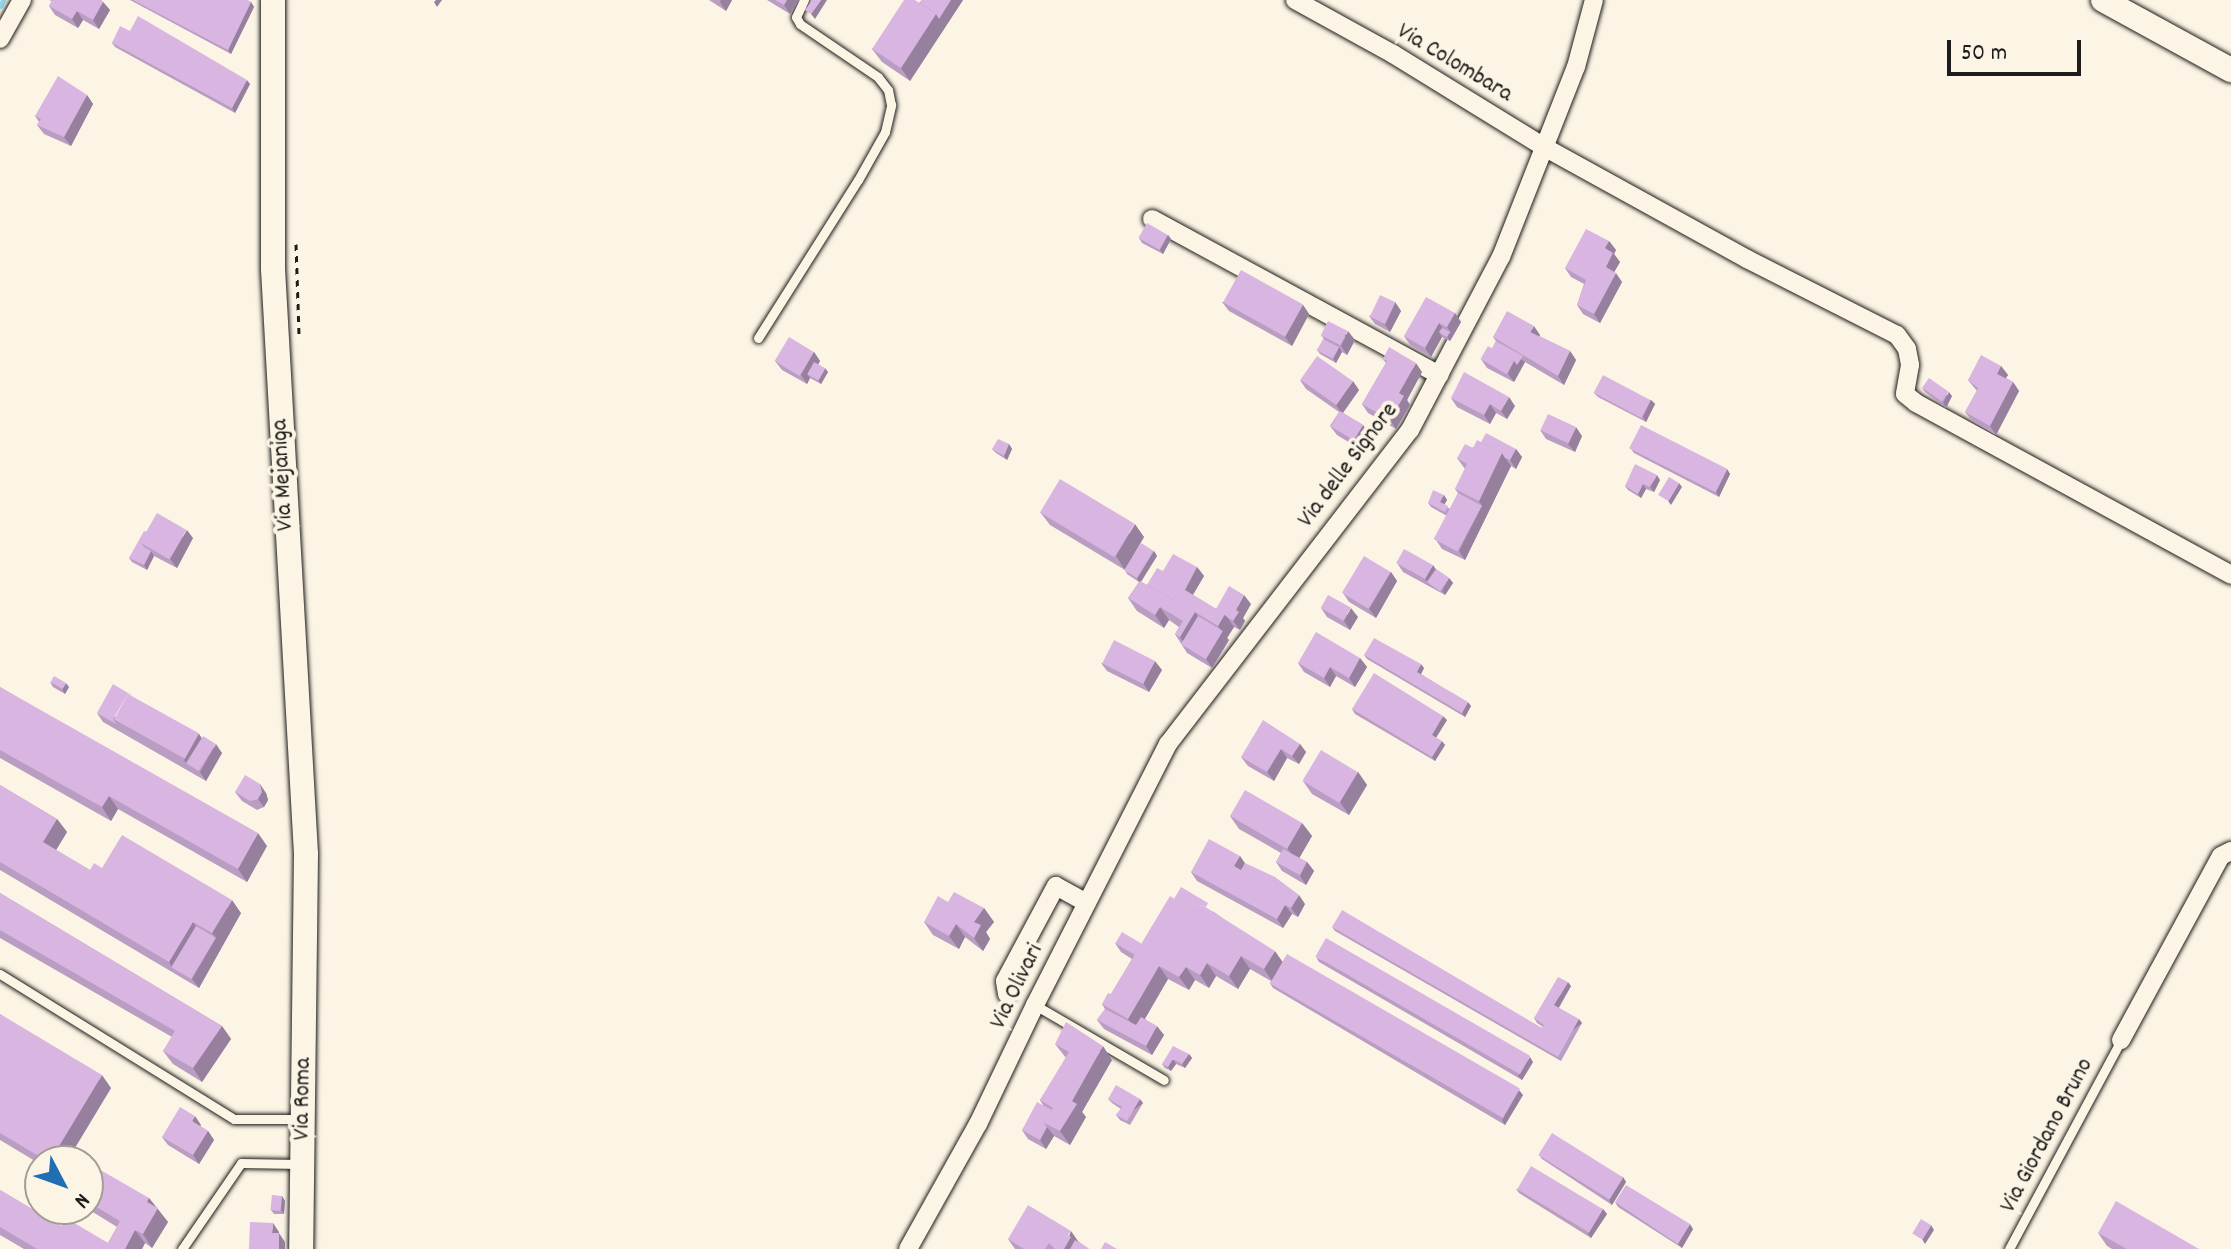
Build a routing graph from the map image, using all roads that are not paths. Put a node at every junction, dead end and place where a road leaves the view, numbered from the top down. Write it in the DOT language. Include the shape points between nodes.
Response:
graph roads {
  1 [pos="22,0"];
  2 [pos="273,0"];
  3 [pos="804,0"];
  4 [pos="1295,0"];
  5 [pos="1594,0"];
  6 [pos="2103,0"];
  7 [pos="0,39"];
  8 [pos="2231,70"];
  9 [pos="1544,147"];
  10 [pos="1152,219"];
  11 [pos="758,338"];
  12 [pos="1439,375"];
  13 [pos="2231,575"];
  14 [pos="1168,744"];
  15 [pos="2231,838"];
  16 [pos="2226,853"];
  17 [pos="1087,903"];
  18 [pos="305,949"];
  19 [pos="0,974"];
  20 [pos="1007,994"];
  21 [pos="1035,1005"];
  22 [pos="2121,1040"];
  23 [pos="1164,1080"];
  24 [pos="304,1119"];
  25 [pos="303,1164"];
  26 [pos="182,1249"];
  27 [pos="301,1249"];
  28 [pos="908,1249"];
  29 [pos="2009,1249"];
  1 -- 7 [label="street"];
  2 -- 18 [label="main road, Via Mejaniga" via="273,269 306,854"];
  3 -- 11 [label="lane" via="796,17 800,24 878,77 891,105 885,132 858,180"];
  4 -- 9 [label="street, Via Colombara"];
  5 -- 9 [label="street, Via delle Signore" via="1576,67"];
  6 -- 8 [label="main road"];
  9 -- 12 [label="street, Via delle Signore" via="1501,257"];
  9 -- 13 [label="street, Via Colombara" via="1897,335 1910,365 1905,394 1916,403"];
  10 -- 12 [label="street"];
  12 -- 14 [label="street, Via delle Signore" via="1410,430"];
  14 -- 17 [label="street, Via Olivari"];
  15 -- 16 [label="street"];
  16 -- 22 [label="street"];
  17 -- 20 [label="street" via="1056,886 1005,981"];
  17 -- 21 [label="street, Via Olivari"];
  18 -- 24 [label="main road, Via Roma"];
  19 -- 24 [label="lane" via="234,1119"];
  21 -- 23 [label="lane"];
  21 -- 28 [label="street, Via Olivari" via="978,1124"];
  22 -- 29 [label="lane, Via Giordano Bruno"];
  24 -- 25 [label="main road, Via Roma"];
  25 -- 26 [label="lane" via="241,1163"];
  25 -- 27 [label="main road, Via Roma"];
}
